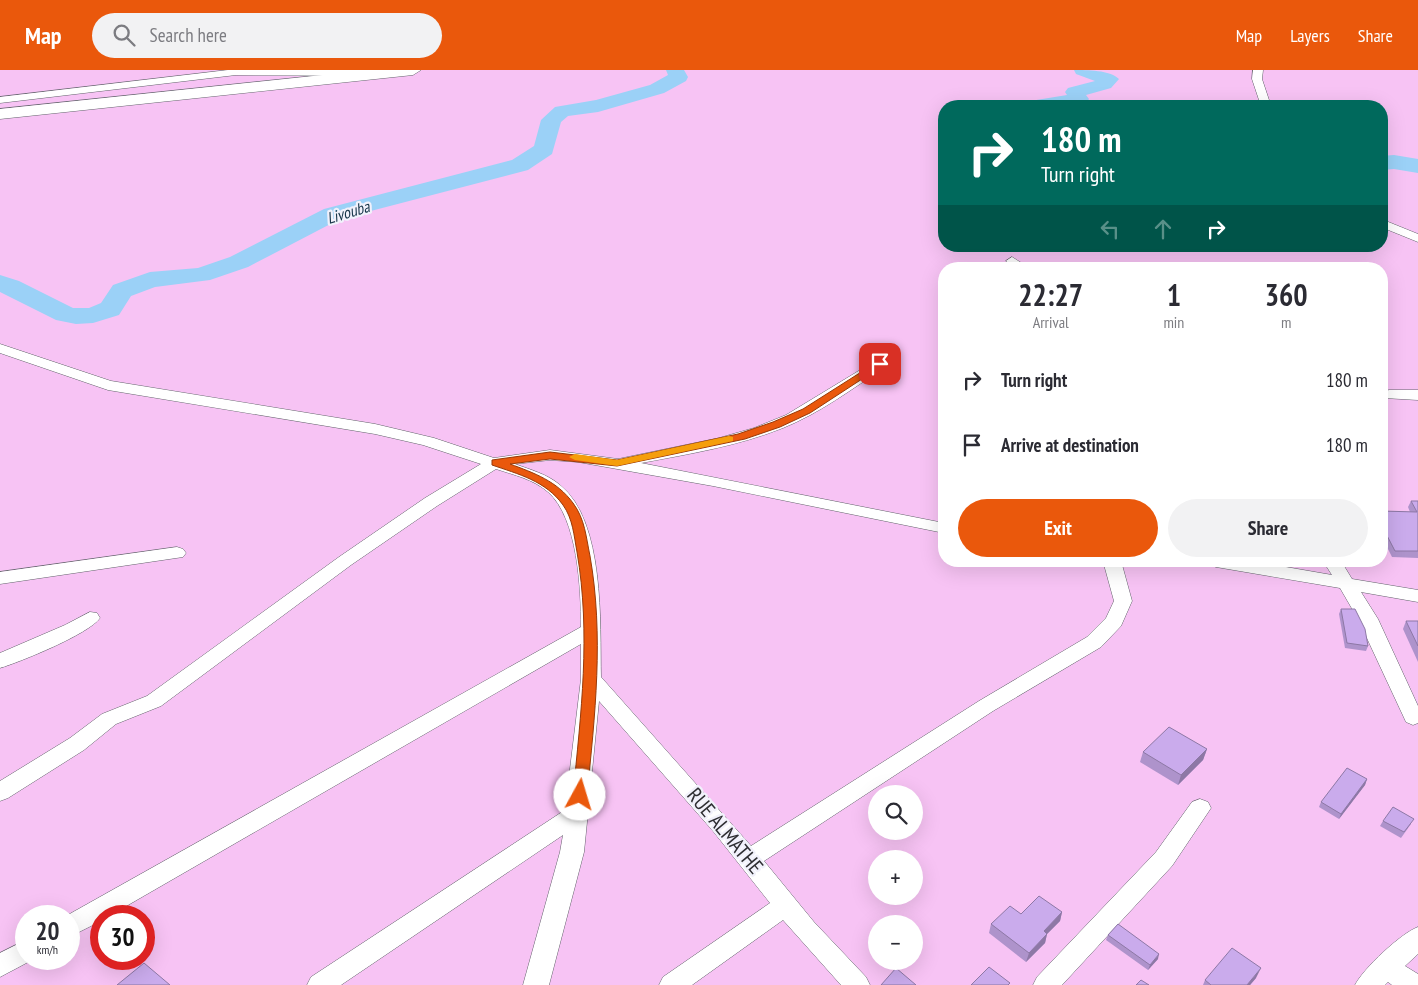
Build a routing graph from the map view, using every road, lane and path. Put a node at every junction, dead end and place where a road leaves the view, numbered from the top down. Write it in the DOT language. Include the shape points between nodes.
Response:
graph roads {
  1 [pos="413,70"];
  2 [pos="1258,70"];
  3 [pos="382,74"];
  4 [pos="0,100"];
  5 [pos="1264,100"];
  6 [pos="0,114"];
  7 [pos="1388,226"];
  8 [pos="1418,238"];
  9 [pos="0,348"];
  10 [pos="880,364"];
  11 [pos="1389,395"];
  12 [pos="1418,395"];
  13 [pos="496,462"];
  14 [pos="617,463"];
  15 [pos="938,527"];
  16 [pos="177,553"];
  17 [pos="1114,567"];
  18 [pos="1251,567"];
  19 [pos="1335,567"];
  20 [pos="0,578"];
  21 [pos="1344,583"];
  22 [pos="1418,596"];
  23 [pos="90,618"];
  24 [pos="590,630"];
  25 [pos="0,661"];
  26 [pos="591,679"];
  27 [pos="1413,718"];
  28 [pos="0,792"];
  29 [pos="1200,808"];
  30 [pos="578,813"];
  31 [pos="749,858"];
  32 [pos="786,905"];
  33 [pos="80,921"];
  34 [pos="1418,938"];
  35 [pos="15,957"];
  36 [pos="0,966"];
  37 [pos="1385,967"];
  38 [pos="320,985"];
  39 [pos="536,985"];
  40 [pos="672,985"];
  41 [pos="856,985"];
  42 [pos="1046,985"];
  43 [pos="1368,985"];
  44 [pos="1414,985"];
  1 -- 3 [label="highway"];
  2 -- 5 [label="street" via="1257,79"];
  3 -- 4 [label="street" via="236,72"];
  3 -- 6 [label="highway"];
  7 -- 8 [label="street"];
  9 -- 13 [label="street" via="108,385 375,429"];
  10 -- 14 [label="street" via="806,411 777,425"];
  11 -- 12 [label="street"];
  13 -- 14 [label="street" via="550,455"];
  13 -- 24 [label="street" via="537,477 555,489 573,512 590,590"];
  13 -- 28 [label="street" via="345,561 154,701 109,719 77,744"];
  14 -- 15 [label="street"];
  16 -- 20 [label="street"];
  17 -- 31 [label="street" via="1123,601 1114,621 1094,642"];
  18 -- 21 [label="street"];
  19 -- 21 [label="street"];
  21 -- 22 [label="street"];
  21 -- 27 [label="street" via="1368,618"];
  23 -- 25 [label="street" via="72,630"];
  24 -- 26 [label="street"];
  24 -- 33 [label="street"];
  26 -- 30 [label="street"];
  26 -- 31 [label="street, RUE ALMATHE"];
  29 -- 42 [label="street" via="1164,859"];
  30 -- 38 [label="street"];
  30 -- 39 [label="street" via="572,852"];
  31 -- 32 [label="street, RUE ALMATHE"];
  32 -- 40 [label="street"];
  32 -- 41 [label="street, RUE ALMATHE"];
  34 -- 37 [label="street"];
  35 -- 36 [label="street"];
  37 -- 43 [label="street"];
  37 -- 44 [label="street"];
}
